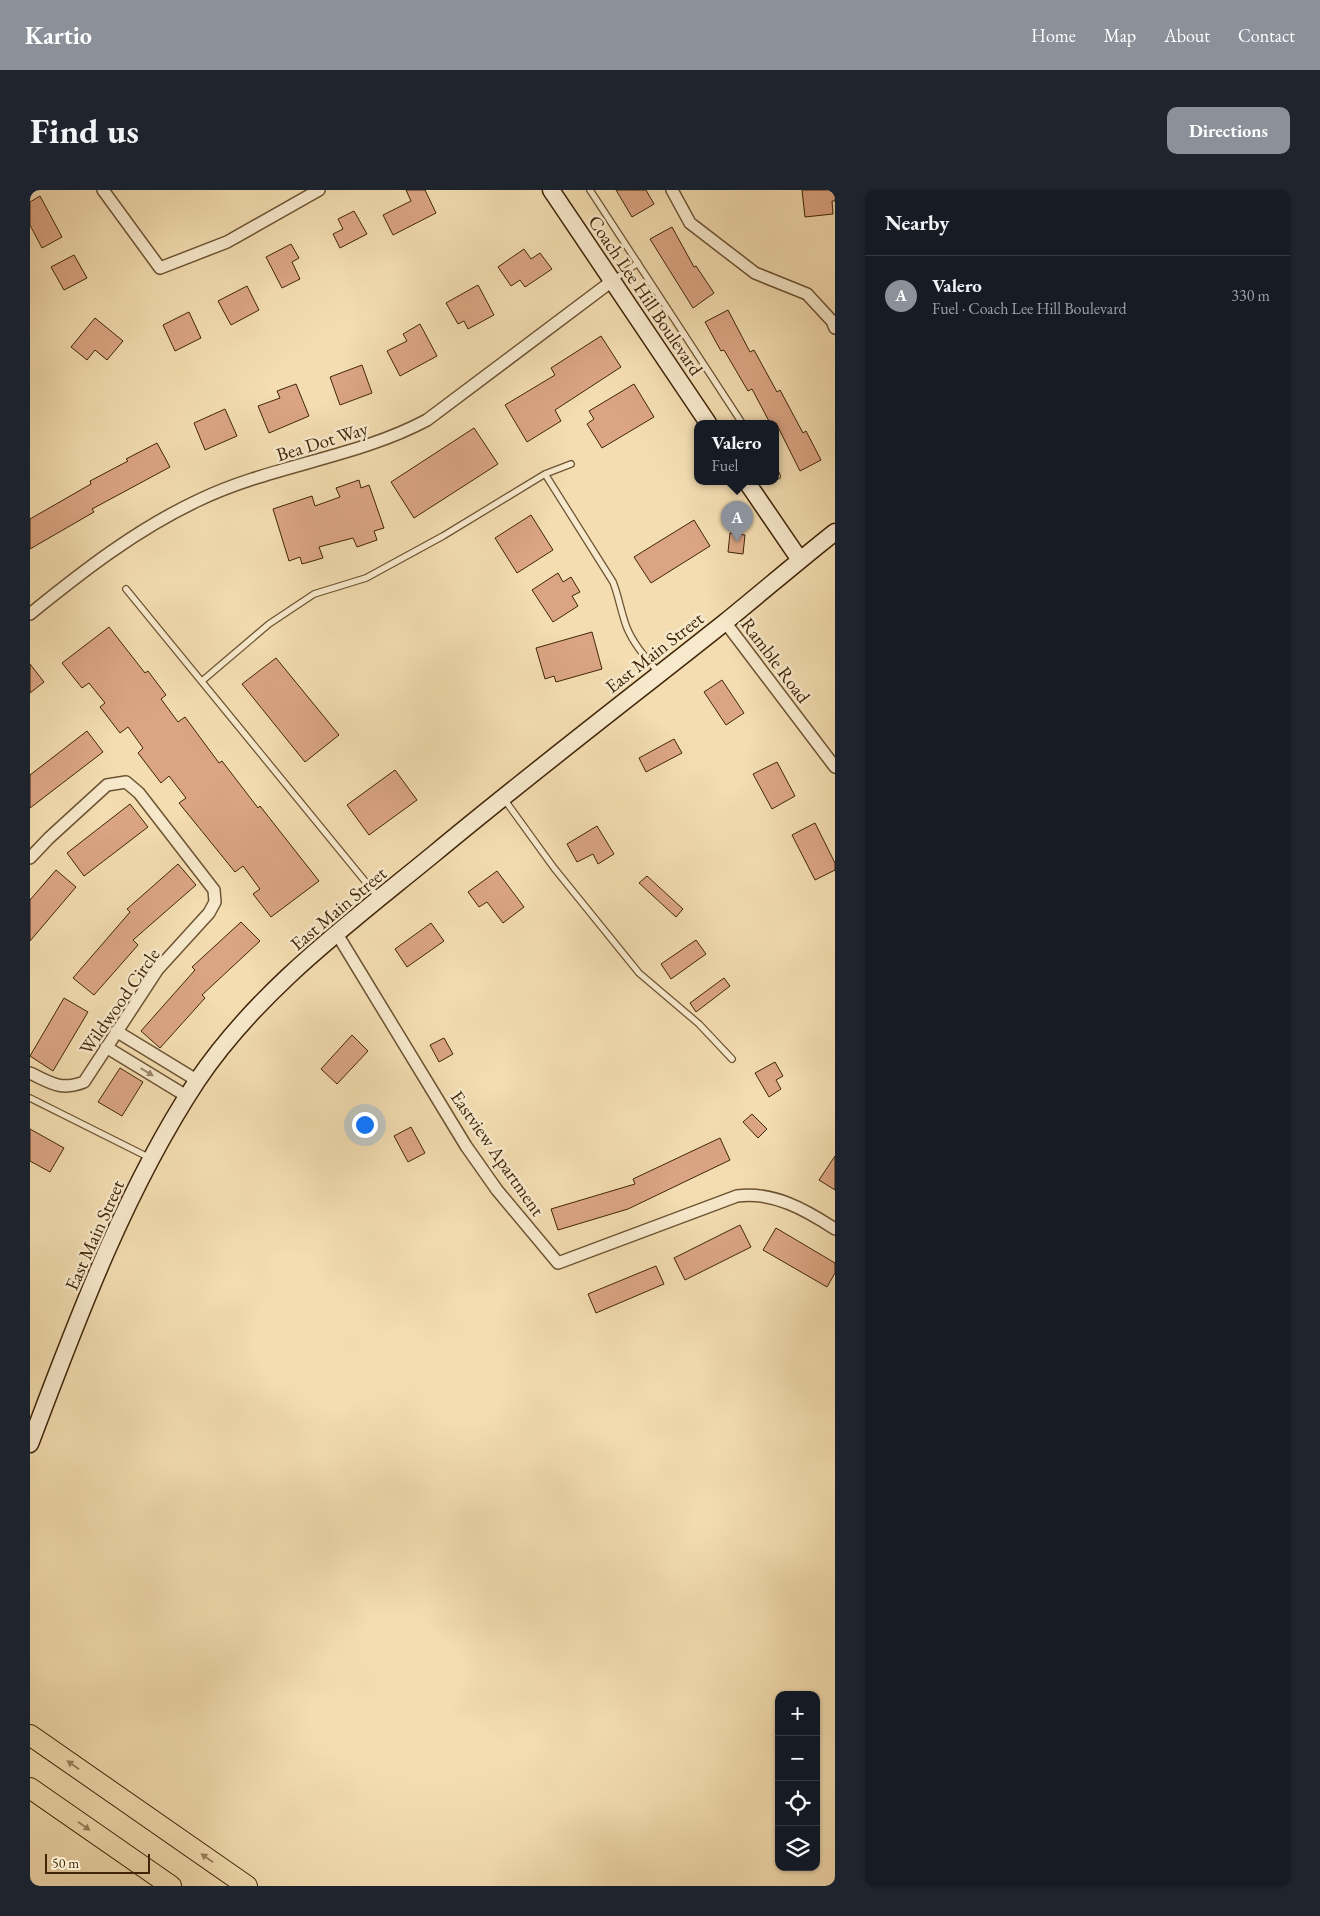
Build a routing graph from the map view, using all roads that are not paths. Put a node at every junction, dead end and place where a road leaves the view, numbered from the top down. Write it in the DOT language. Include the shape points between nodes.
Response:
graph roads {
  1 [pos="103,190"];
  2 [pos="319,190"];
  3 [pos="551,190"];
  4 [pos="590,190"];
  5 [pos="672,190"];
  6 [pos="638,263"];
  7 [pos="612,281"];
  8 [pos="835,328"];
  9 [pos="706,420"];
  10 [pos="740,420"];
  11 [pos="571,464"];
  12 [pos="546,474"];
  13 [pos="749,485"];
  14 [pos="835,532"];
  15 [pos="800,560"];
  16 [pos="126,589"];
  17 [pos="30,614"];
  18 [pos="725,622"];
  19 [pos="659,673"];
  20 [pos="202,681"];
  21 [pos="835,767"];
  22 [pos="503,797"];
  23 [pos="30,858"];
  24 [pos="380,899"];
  25 [pos="337,934"];
  26 [pos="116,1031"];
  27 [pos="106,1047"];
  28 [pos="732,1059"];
  29 [pos="30,1073"];
  30 [pos="198,1081"];
  31 [pos="188,1097"];
  32 [pos="30,1098"];
  33 [pos="152,1159"];
  34 [pos="835,1229"];
  35 [pos="30,1444"];
  36 [pos="30,1735"];
  37 [pos="30,1788"];
  38 [pos="171,1886"];
  39 [pos="246,1886"];
  1 -- 2 [label="street" via="160,268 227,242"];
  3 -- 7 [label="main road, Coach Lee Hill Boulevard"];
  4 -- 6 [label="lane"];
  5 -- 8 [label="street" via="690,223 755,274 807,294"];
  6 -- 7 [label="lane"];
  6 -- 10 [label="lane"];
  7 -- 9 [label="main road, Coach Lee Hill Boulevard"];
  7 -- 17 [label="street, Bea Dot Way" via="427,420 400,435 200,499 136,534"];
  11 -- 12 [label="lane"];
  12 -- 19 [label="lane" via="613,582 627,627"];
  12 -- 20 [label="lane" via="366,578 314,594 269,624"];
  13 -- 15 [label="main road"];
  14 -- 15 [label="main road, East Main Street"];
  15 -- 18 [label="main road, East Main Street"];
  16 -- 20 [label="lane"];
  18 -- 19 [label="main road, East Main Street"];
  18 -- 21 [label="street, Ramble Road"];
  19 -- 22 [label="main road, East Main Street"];
  20 -- 24 [label="lane"];
  22 -- 24 [label="main road, East Main Street"];
  22 -- 28 [label="lane" via="554,868 639,973 699,1024"];
  23 -- 26 [label="street, Wildwood Circle" via="108,785 126,782 139,793 214,890 215,902 209,914 158,969"];
  24 -- 25 [label="main road, East Main Street"];
  25 -- 30 [label="main road, East Main Street" via="262,1003 225,1044"];
  25 -- 34 [label="street, Eastview Apartment" via="466,1146 558,1263 737,1196 755,1193 782,1200"];
  26 -- 27 [label="street, Wildwood Circle"];
  26 -- 30 [label="street"];
  27 -- 29 [label="street, Wildwood Circle" via="84,1082 70,1087 56,1086"];
  27 -- 31 [label="street, one-way"];
  30 -- 31 [label="main road, East Main Street"];
  31 -- 33 [label="main road, East Main Street"];
  32 -- 33 [label="lane"];
  33 -- 35 [label="main road, East Main Street" via="114,1233"];
  39 -- 36 [label="highway, one-way"];
  37 -- 38 [label="highway, one-way"];
}
